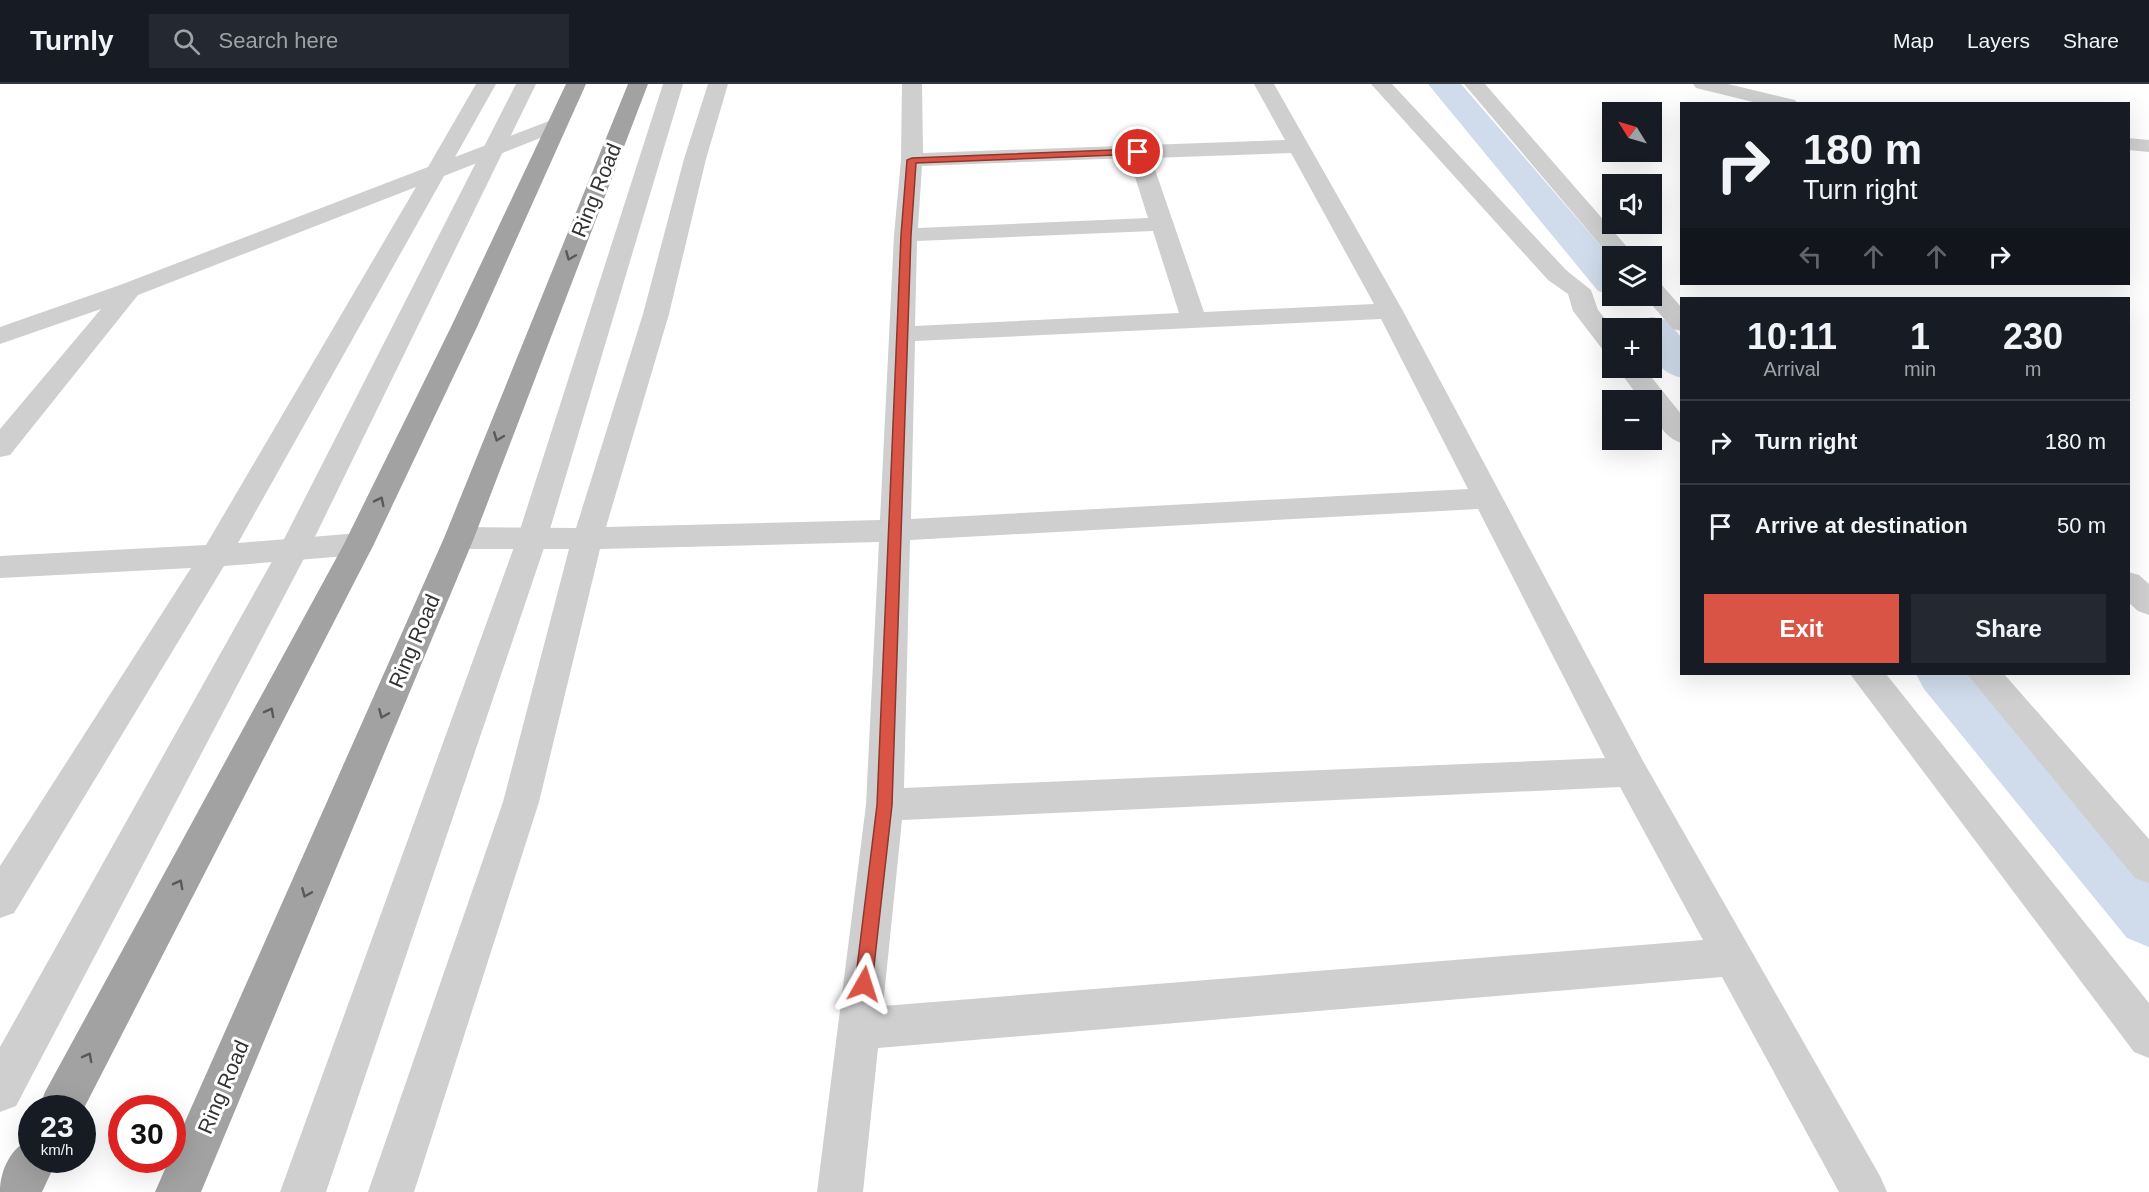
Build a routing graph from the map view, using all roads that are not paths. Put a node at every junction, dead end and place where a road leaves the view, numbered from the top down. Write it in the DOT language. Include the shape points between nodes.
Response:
graph roads {
  1 [pos="486,84"];
  2 [pos="526,84"];
  3 [pos="576,84"];
  4 [pos="638,84"];
  5 [pos="673,84"];
  6 [pos="718,84"];
  7 [pos="912,84"];
  8 [pos="1264,84"];
  9 [pos="1381,84"];
  10 [pos="1474,84"];
  11 [pos="1703,84"];
  12 [pos="1780,102"];
  13 [pos="556,125"];
  14 [pos="2130,144"];
  15 [pos="1297,146"];
  16 [pos="2149,146"];
  17 [pos="492,150"];
  18 [pos="1138,152"];
  19 [pos="912,160"];
  20 [pos="435,172"];
  21 [pos="1162,224"];
  22 [pos="906,235"];
  23 [pos="1614,246"];
  24 [pos="129,290"];
  25 [pos="1662,301"];
  26 [pos="1390,311"];
  27 [pos="1194,321"];
  28 [pos="1680,322"];
  29 [pos="1602,332"];
  30 [pos="904,334"];
  31 [pos="0,336"];
  32 [pos="1638,378"];
  33 [pos="1680,431"];
  34 [pos="0,447"];
  35 [pos="1488,498"];
  36 [pos="895,532"];
  37 [pos="459,538"];
  38 [pos="532,539"];
  39 [pos="586,540"];
  40 [pos="359,544"];
  41 [pos="294,549"];
  42 [pos="215,556"];
  43 [pos="0,567"];
  44 [pos="2130,585"];
  45 [pos="2149,603"];
  46 [pos="1868,675"];
  47 [pos="1985,675"];
  48 [pos="1630,772"];
  49 [pos="885,805"];
  50 [pos="2149,866"];
  51 [pos="0,900"];
  52 [pos="1732,957"];
  53 [pos="859,1029"];
  54 [pos="2149,1037"];
  55 [pos="0,1090"];
  56 [pos="68,1095"];
  57 [pos="27,1173"];
  58 [pos="17,1192"];
  59 [pos="178,1192"];
  60 [pos="303,1192"];
  61 [pos="391,1192"];
  62 [pos="840,1192"];
  63 [pos="1864,1192"];
  1 -- 20 [label="street"];
  2 -- 17 [label="street"];
  3 -- 13 [label="highway"];
  4 -- 37 [label="highway, Ring Road, one-way"];
  5 -- 38 [label="street"];
  6 -- 39 [label="street" via="656,314"];
  7 -- 19 [label="street"];
  8 -- 15 [label="street"];
  9 -- 29 [label="street" via="1557,275 1579,290 1586,311"];
  10 -- 23 [label="street"];
  11 -- 12 [label="street"];
  13 -- 17 [label="street"];
  40 -- 13 [label="highway, one-way"];
  14 -- 16 [label="street"];
  15 -- 18 [label="street"];
  15 -- 26 [label="street"];
  17 -- 20 [label="street"];
  17 -- 41 [label="street"];
  18 -- 19 [label="street"];
  18 -- 21 [label="street"];
  19 -- 22 [label="street"];
  20 -- 24 [label="street"];
  20 -- 42 [label="street"];
  21 -- 22 [label="street"];
  21 -- 27 [label="street"];
  22 -- 30 [label="street"];
  24 -- 31 [label="street"];
  24 -- 34 [label="street"];
  25 -- 28 [label="street"];
  26 -- 27 [label="street"];
  26 -- 35 [label="street"];
  27 -- 30 [label="street"];
  30 -- 36 [label="street"];
  32 -- 33 [label="street"];
  35 -- 36 [label="street"];
  35 -- 48 [label="street"];
  36 -- 39 [label="street"];
  36 -- 49 [label="street"];
  37 -- 38 [label="street"];
  37 -- 59 [label="highway, Ring Road, one-way"];
  38 -- 39 [label="street"];
  38 -- 60 [label="street"];
  39 -- 61 [label="street" via="521,802"];
  40 -- 41 [label="street"];
  56 -- 40 [label="highway, one-way"];
  41 -- 42 [label="street"];
  41 -- 55 [label="street"];
  42 -- 43 [label="street"];
  42 -- 51 [label="street"];
  44 -- 45 [label="street"];
  46 -- 54 [label="street"];
  47 -- 50 [label="street"];
  48 -- 49 [label="street"];
  48 -- 52 [label="street"];
  49 -- 53 [label="street"];
  52 -- 53 [label="street"];
  52 -- 63 [label="street"];
  53 -- 62 [label="street"];
  57 -- 58 [label="highway"];
}
